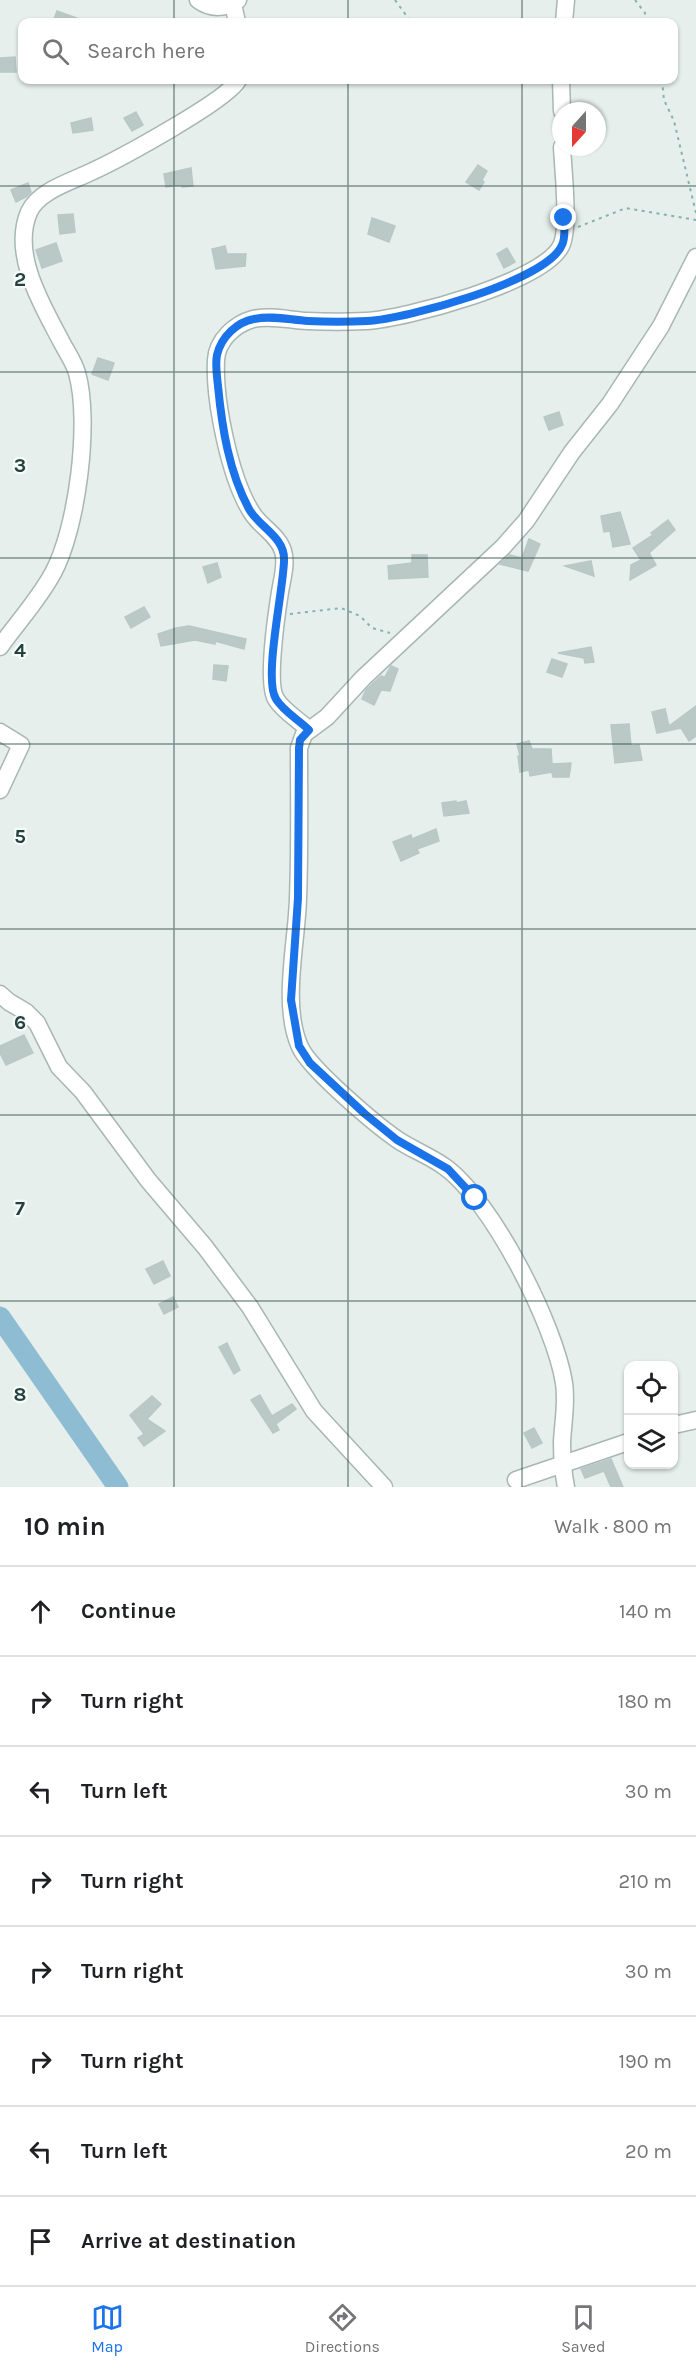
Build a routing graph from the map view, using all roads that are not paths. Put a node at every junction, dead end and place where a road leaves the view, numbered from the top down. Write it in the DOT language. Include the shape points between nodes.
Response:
graph roads {
  1 [pos="198,0"];
  2 [pos="566,0"];
  3 [pos="236,2"];
  4 [pos="237,18"];
  5 [pos="564,18"];
  6 [pos="234,84"];
  7 [pos="561,84"];
  8 [pos="562,102"];
  9 [pos="562,156"];
  10 [pos="696,256"];
  11 [pos="0,647"];
  12 [pos="309,730"];
  13 [pos="0,732"];
  14 [pos="0,790"];
  15 [pos="0,994"];
  16 [pos="696,1420"];
  17 [pos="678,1424"];
  18 [pos="624,1443"];
  19 [pos="562,1463"];
  20 [pos="516,1480"];
  21 [pos="384,1487"];
  22 [pos="566,1487"];
  1 -- 3 [label="street" via="220,8"];
  2 -- 5 [label="street"];
  3 -- 4 [label="street"];
  6 -- 11 [label="street" via="192,115 110,163 46,194 29,214 25,253 47,315 77,372 82,438 66,541 53,573"];
  7 -- 8 [label="street"];
  9 -- 12 [label="street" via="562,245 537,269 470,297 380,320 254,319 228,334 216,357 219,401 237,482 249,509 283,551 273,694"];
  10 -- 12 [label="street" via="664,320 625,381 526,521 327,717"];
  12 -- 19 [label="street" via="300,740 299,748 298,898 291,1000 296,1038 310,1063 365,1114 397,1140 458,1177 493,1224 538,1305 556,1348 565,1392"];
  13 -- 14 [label="street" via="21,745"];
  15 -- 21 [label="street" via="37,1023 59,1067 84,1092 148,1180 205,1246 250,1307 314,1412"];
  16 -- 17 [label="street"];
  18 -- 19 [label="street"];
  19 -- 20 [label="street"];
  19 -- 22 [label="street"];
}
